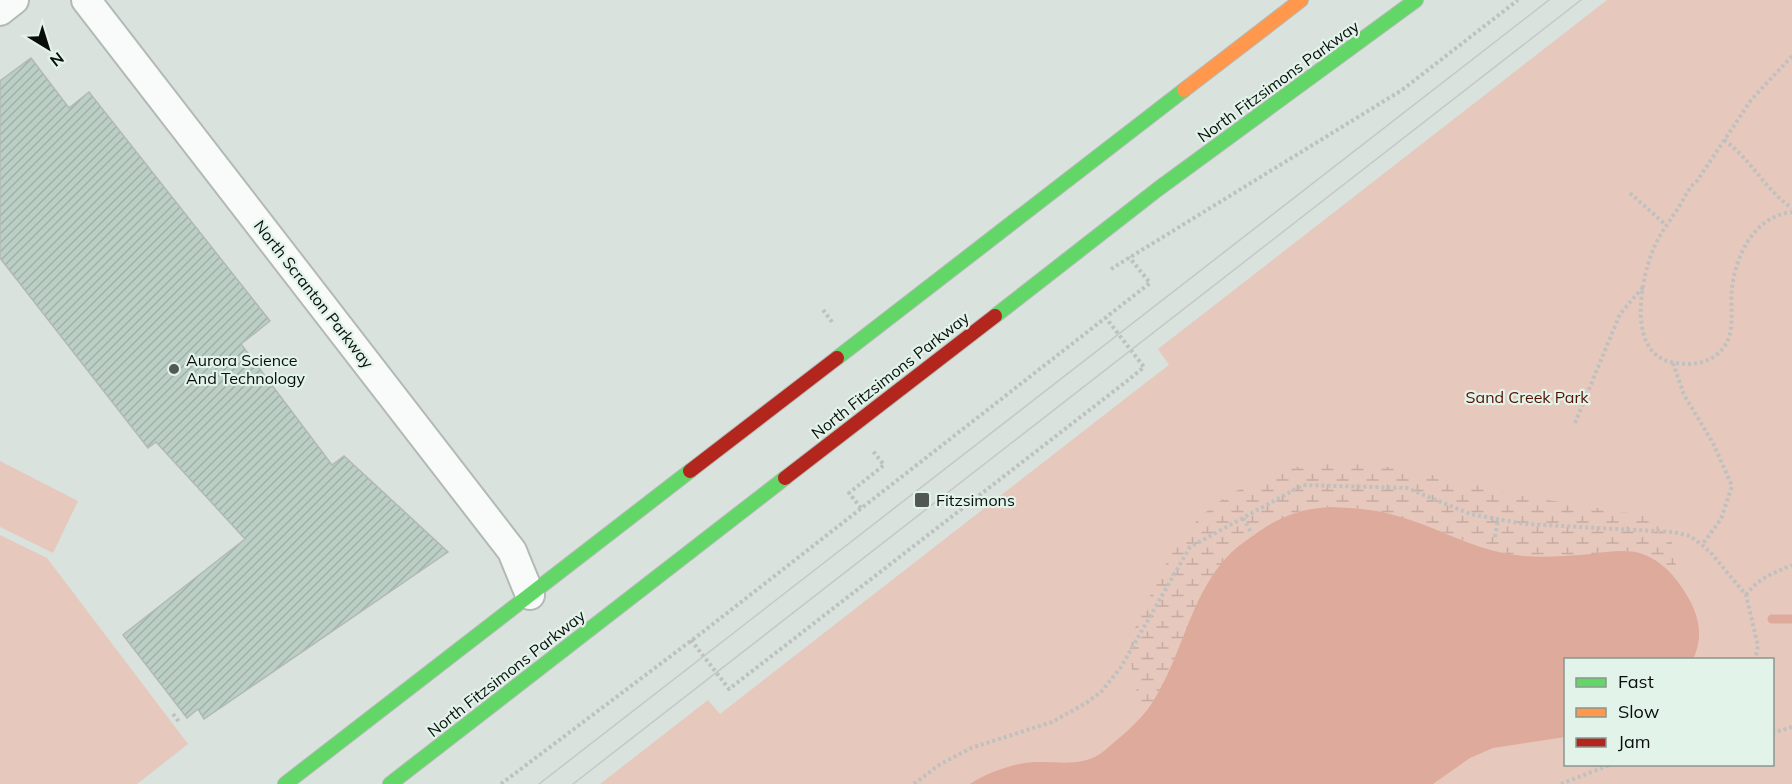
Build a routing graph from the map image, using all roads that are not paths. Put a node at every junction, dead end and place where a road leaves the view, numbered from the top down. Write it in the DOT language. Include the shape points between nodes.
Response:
graph roads {
  1 [pos="14,0"];
  2 [pos="86,0"];
  3 [pos="1301,0"];
  4 [pos="1416,0"];
  5 [pos="0,11"];
  6 [pos="530,595"];
  7 [pos="285,784"];
  8 [pos="390,784"];
  1 -- 5 [label="street"];
  2 -- 6 [label="street, North Scranton Parkway" via="512,551"];
  3 -- 6 [label="main road"];
  4 -- 8 [label="main road, North Fitzsimons Parkway" via="1158,189"];
  6 -- 7 [label="main road"];
}
